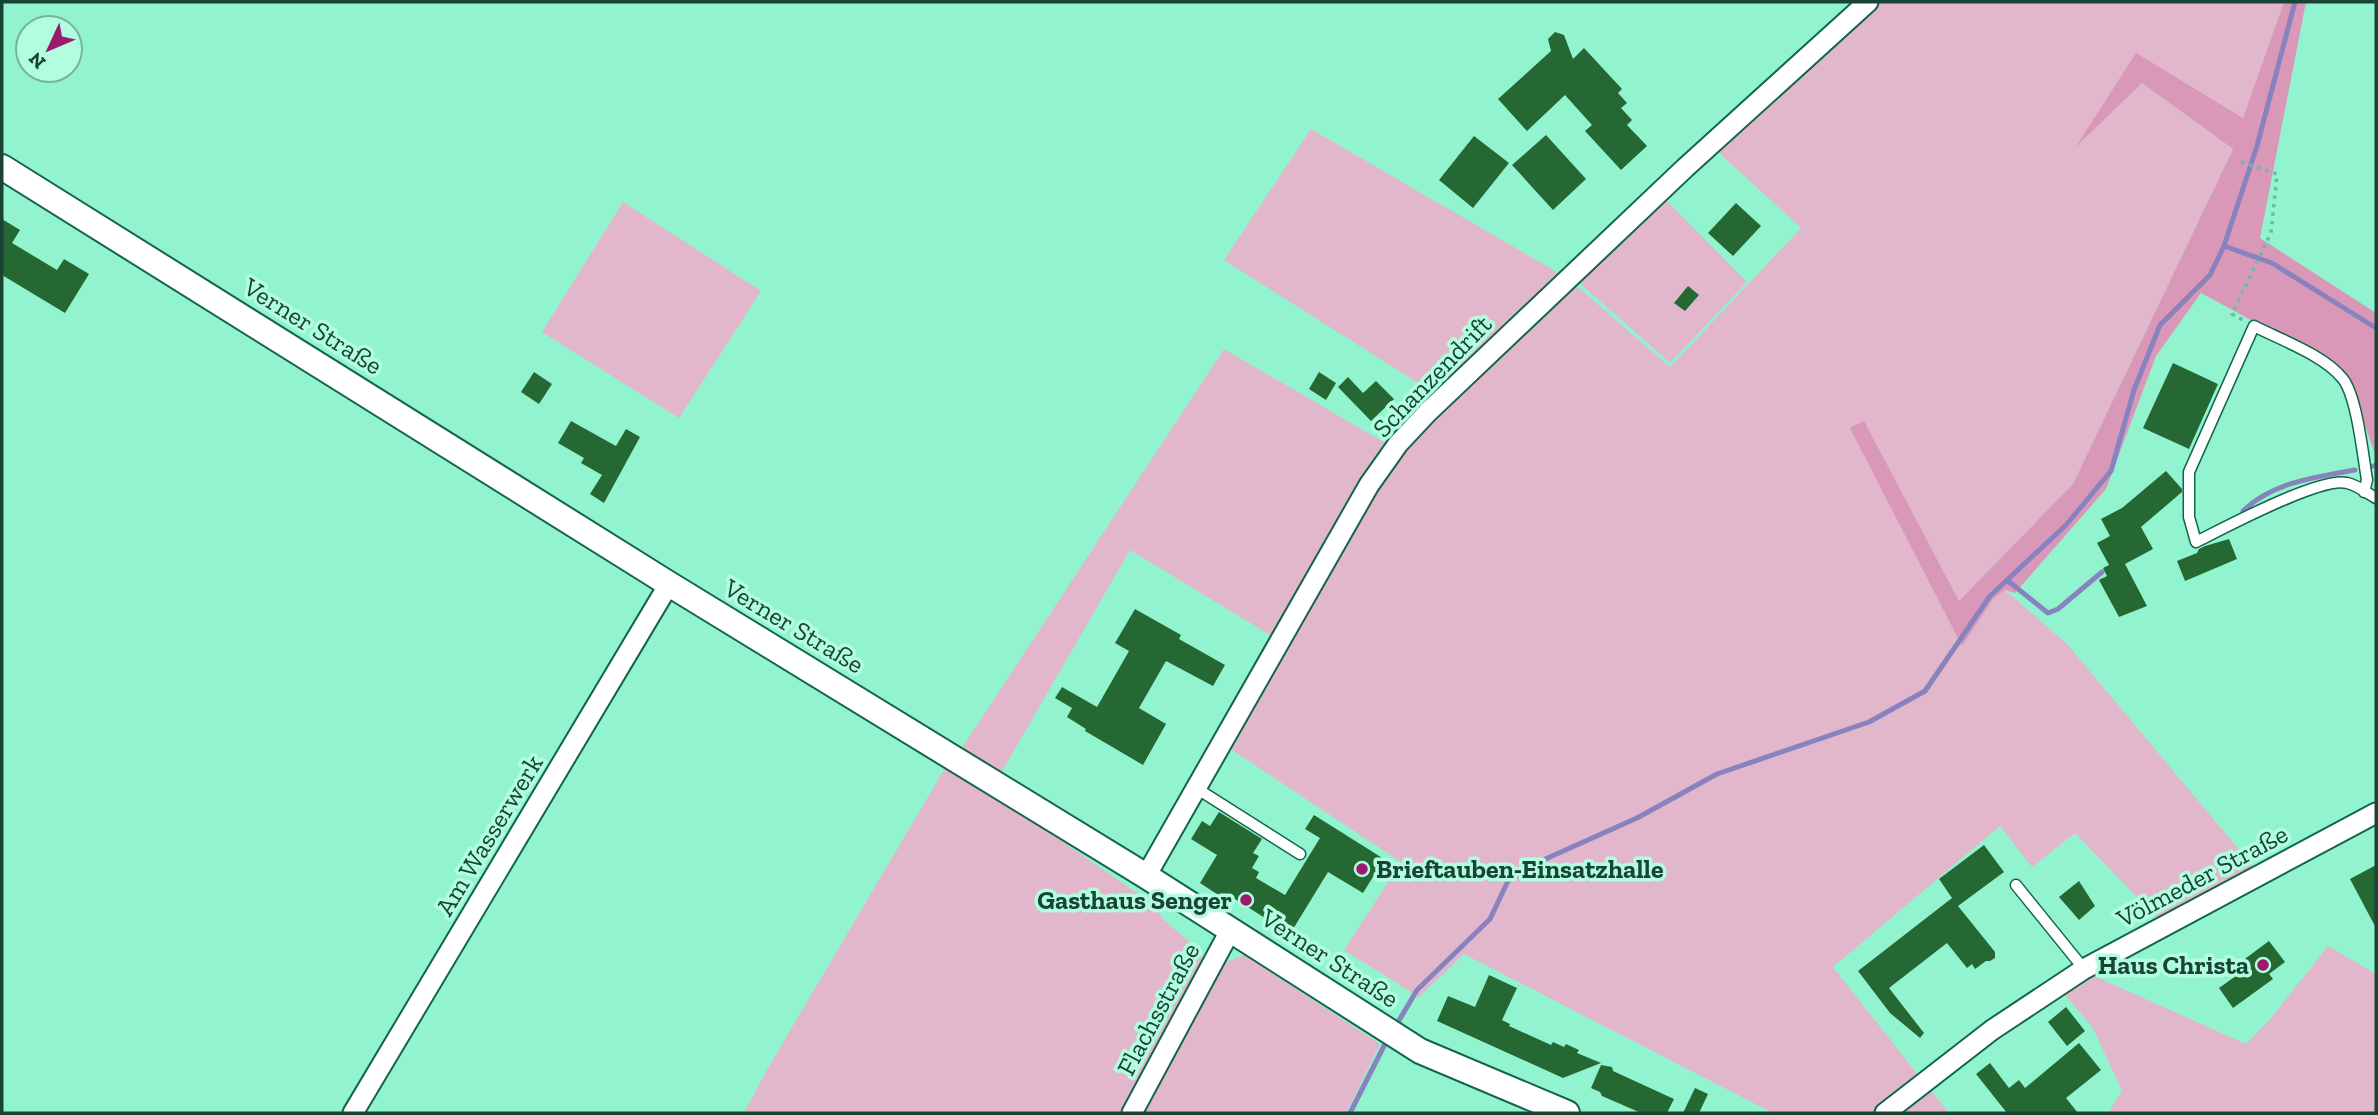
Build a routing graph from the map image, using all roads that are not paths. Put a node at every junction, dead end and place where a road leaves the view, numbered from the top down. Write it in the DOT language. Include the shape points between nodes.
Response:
graph roads {
  1 [pos="1868,2"];
  2 [pos="2,167"];
  3 [pos="2364,492"];
  4 [pos="2376,498"];
  5 [pos="669,584"];
  6 [pos="1196,788"];
  7 [pos="2376,813"];
  8 [pos="1300,854"];
  9 [pos="1146,876"];
  10 [pos="2016,885"];
  11 [pos="1231,929"];
  12 [pos="2084,969"];
  13 [pos="353,1113"];
  14 [pos="1132,1113"];
  15 [pos="1567,1113"];
  16 [pos="1885,1113"];
  1 -- 6 [label="street, Schanzendrift" via="1685,168 1410,430 1369,485"];
  2 -- 5 [label="street, Verner Straße"];
  3 -- 3 [label="lane" via="2346,482 2317,486 2196,542 2189,517 2189,472 2254,326 2319,359 2343,379 2352,396 2367,480"];
  3 -- 4 [label="lane"];
  5 -- 9 [label="street, Verner Straße"];
  5 -- 13 [label="street, Am Wasserwerk"];
  6 -- 8 [label="lane"];
  6 -- 9 [label="street, Schanzendrift"];
  7 -- 12 [label="street, Völmeder Straße"];
  9 -- 11 [label="street, Verner Straße"];
  10 -- 12 [label="lane"];
  11 -- 14 [label="street, Flachsstraße"];
  11 -- 15 [label="street, Verner Straße" via="1420,1051"];
  12 -- 16 [label="street, Völmeder Straße" via="1992,1030"];
}
